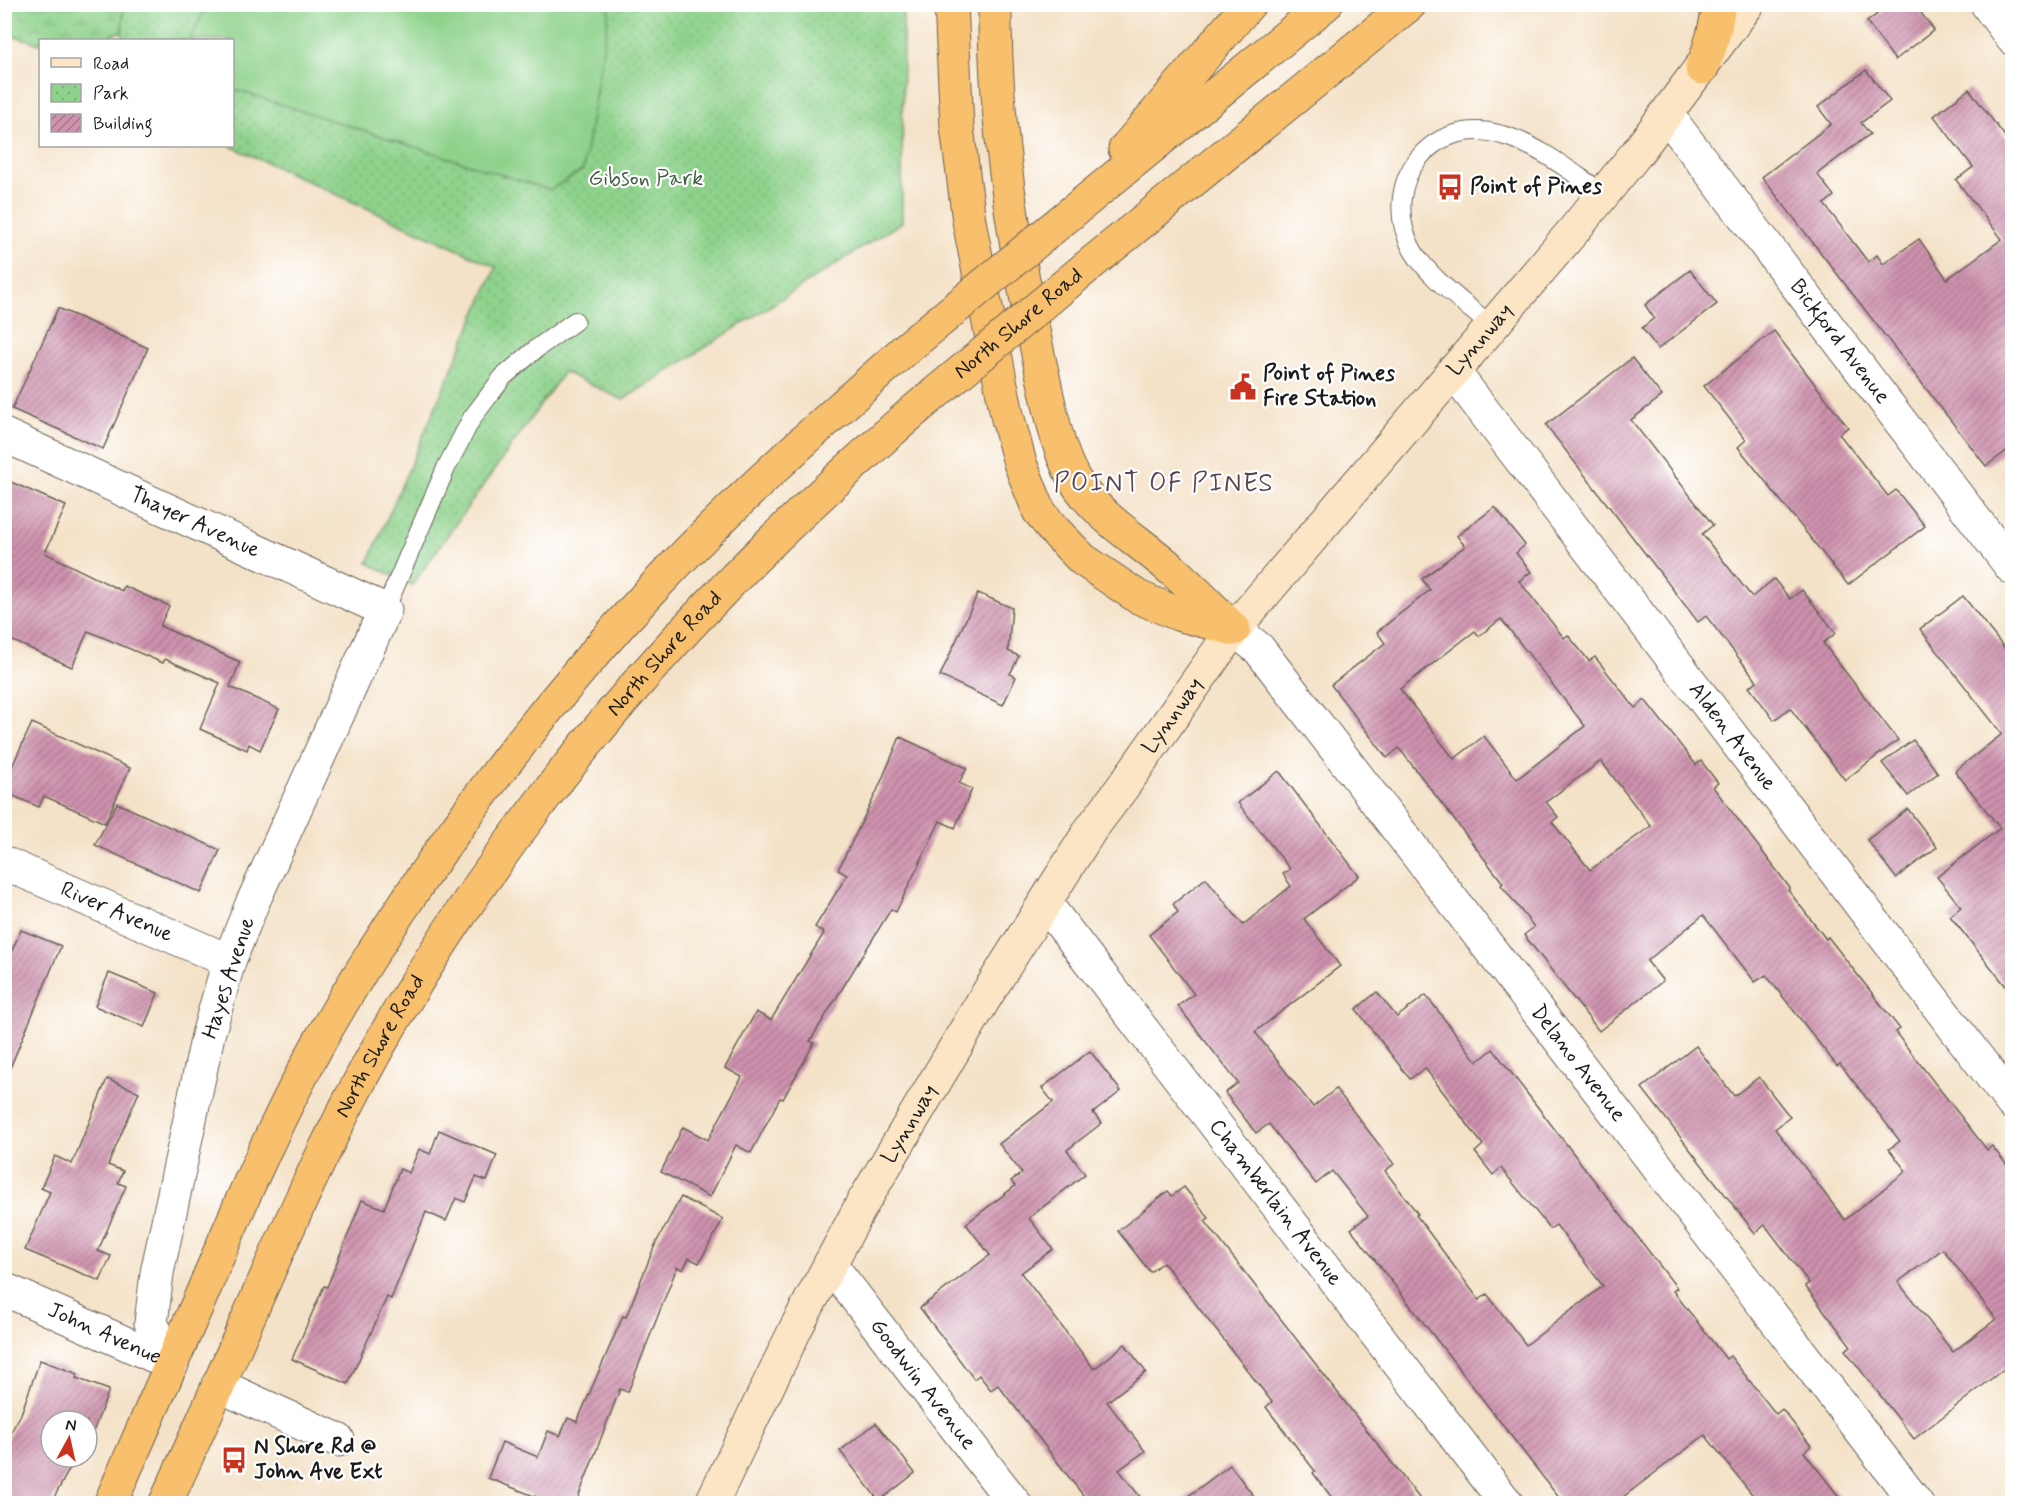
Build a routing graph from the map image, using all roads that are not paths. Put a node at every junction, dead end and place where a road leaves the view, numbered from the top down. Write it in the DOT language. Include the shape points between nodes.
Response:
graph roads {
  1 [pos="951,4"];
  2 [pos="995,4"];
  3 [pos="1249,4"];
  4 [pos="1326,4"];
  5 [pos="1719,4"];
  6 [pos="1748,4"];
  7 [pos="1987,4"];
  8 [pos="1407,7"];
  9 [pos="2013,38"];
  10 [pos="1702,68"];
  11 [pos="1666,115"];
  12 [pos="1604,194"];
  13 [pos="1071,213"];
  14 [pos="575,321"];
  15 [pos="1491,326"];
  16 [pos="1453,371"];
  17 [pos="4,435"];
  18 [pos="2013,568"];
  19 [pos="385,610"];
  20 [pos="1234,629"];
  21 [pos="4,863"];
  22 [pos="1045,903"];
  23 [pos="229,961"];
  24 [pos="2013,1103"];
  25 [pos="830,1264"];
  26 [pos="4,1289"];
  27 [pos="172,1364"];
  28 [pos="218,1385"];
  29 [pos="338,1440"];
  30 [pos="110,1503"];
  31 [pos="165,1503"];
  32 [pos="711,1503"];
  33 [pos="1015,1503"];
  34 [pos="1507,1503"];
  35 [pos="1917,1503"];
  1 -- 20 [label="highway" via="957,127 969,221 1007,415 1039,511 1083,559 1138,597 1178,614"];
  2 -- 20 [label="highway" via="1000,111 1010,194 1031,321 1062,451 1078,486 1103,515 1171,568"];
  3 -- 13 [label="highway"];
  4 -- 13 [label="highway"];
  5 -- 10 [label="highway" via="1712,45"];
  6 -- 10 [label="main road, Lynnway"];
  7 -- 9 [label="street"];
  8 -- 28 [label="highway, North Shore Road, bridge" via="915,410 770,542 639,681 488,875 410,993 346,1107"];
  10 -- 11 [label="main road, Lynnway"];
  11 -- 12 [label="main road, Lynnway"];
  11 -- 18 [label="street, Bickford Avenue"];
  12 -- 15 [label="main road, Lynnway"];
  12 -- 15 [label="lane" via="1543,154 1501,134 1452,134 1424,150 1406,179 1400,212 1403,228 1424,265"];
  13 -- 27 [label="highway, bridge" via="908,348 752,488 657,584 537,722 451,835 378,944 310,1059 252,1176"];
  14 -- 19 [label="lane" via="503,377 472,418 446,468"];
  15 -- 16 [label="main road, Lynnway"];
  16 -- 20 [label="main road, Lynnway"];
  16 -- 24 [label="street, Alden Avenue"];
  17 -- 19 [label="street, Thayer Avenue"];
  19 -- 23 [label="street, Hayes Avenue"];
  20 -- 22 [label="main road, Lynnway" via="1090,829"];
  20 -- 35 [label="street, Delano Avenue" via="1260,649"];
  21 -- 23 [label="street, River Avenue"];
  22 -- 25 [label="main road, Lynnway" via="915,1114"];
  22 -- 34 [label="street, Chamberlain Avenue"];
  23 -- 27 [label="street, Hayes Avenue" via="208,1035 156,1282 151,1323"];
  25 -- 32 [label="main road, Lynnway"];
  25 -- 33 [label="street, Goodwin Avenue"];
  26 -- 27 [label="street, John Avenue"];
  27 -- 30 [label="highway"];
  28 -- 29 [label="street"];
  28 -- 31 [label="highway, North Shore Road"];
}
